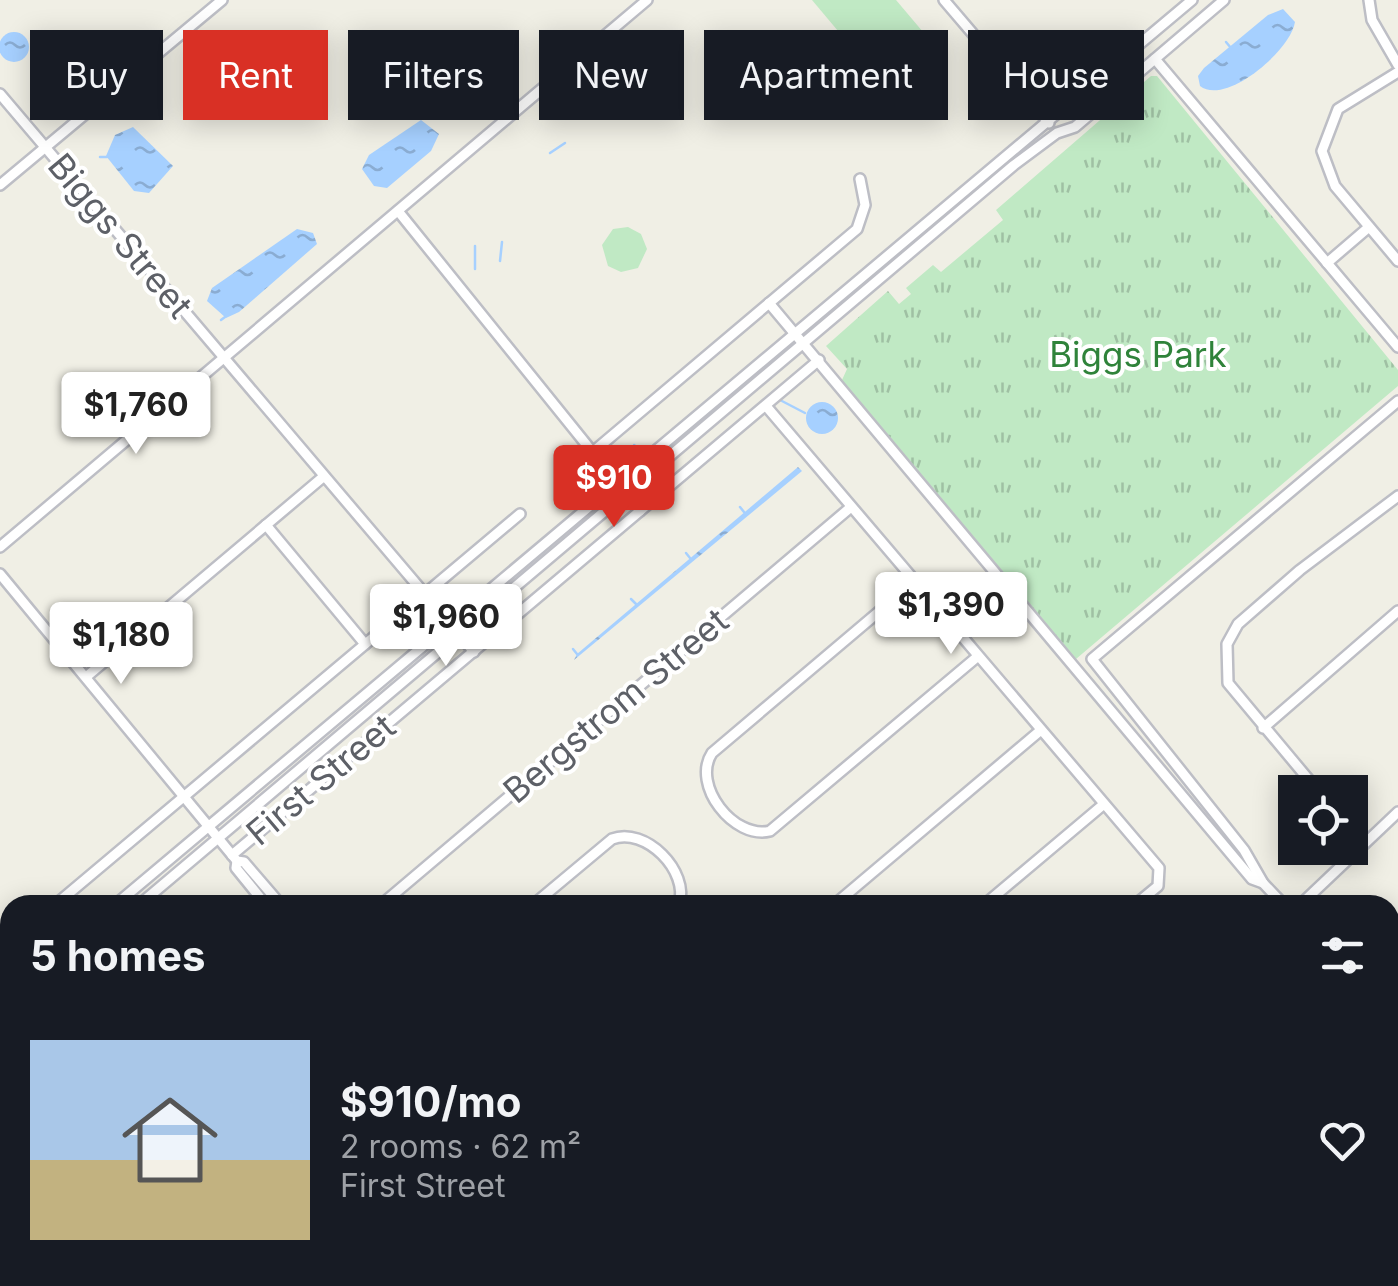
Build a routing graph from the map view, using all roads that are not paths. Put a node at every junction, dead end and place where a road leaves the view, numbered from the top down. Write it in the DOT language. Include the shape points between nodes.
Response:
graph roads {
  1 [pos="222,0"];
  2 [pos="944,0"];
  3 [pos="1192,0"];
  4 [pos="1224,0"];
  5 [pos="1370,0"];
  6 [pos="643,1"];
  7 [pos="970,30"];
  8 [pos="1144,39"];
  9 [pos="1155,59"];
  10 [pos="1398,68"];
  11 [pos="0,94"];
  12 [pos="1046,120"];
  13 [pos="1057,133"];
  14 [pos="47,150"];
  15 [pos="860,179"];
  16 [pos="0,185"];
  17 [pos="398,211"];
  18 [pos="1369,228"];
  19 [pos="1398,261"];
  20 [pos="1327,263"];
  21 [pos="769,303"];
  22 [pos="796,333"];
  23 [pos="804,342"];
  24 [pos="1398,347"];
  25 [pos="223,358"];
  26 [pos="819,360"];
  27 [pos="1398,400"];
  28 [pos="766,406"];
  29 [pos="594,450"];
  30 [pos="323,477"];
  31 [pos="619,483"];
  32 [pos="627,493"];
  33 [pos="1398,496"];
  34 [pos="851,507"];
  35 [pos="640,511"];
  36 [pos="520,514"];
  37 [pos="266,524"];
  38 [pos="0,547"];
  39 [pos="0,574"];
  40 [pos="914,582"];
  41 [pos="426,593"];
  42 [pos="1398,611"];
  43 [pos="450,622"];
  44 [pos="459,633"];
  45 [pos="365,644"];
  46 [pos="474,652"];
  47 [pos="977,657"];
  48 [pos="86,676"];
  49 [pos="1263,728"];
  50 [pos="1041,730"];
  51 [pos="1304,775"];
  52 [pos="186,795"];
  53 [pos="1104,804"];
  54 [pos="1398,812"];
  55 [pos="210,825"];
  56 [pos="218,838"];
  57 [pos="1368,840"];
  58 [pos="234,858"];
  59 [pos="1342,865"];
  60 [pos="1263,882"];
  61 [pos="68,895"];
  62 [pos="127,895"];
  63 [pos="151,895"];
  64 [pos="258,895"];
  65 [pos="272,895"];
  66 [pos="393,895"];
  67 [pos="544,895"];
  68 [pos="681,895"];
  69 [pos="846,895"];
  70 [pos="996,895"];
  71 [pos="1147,895"];
  72 [pos="1275,895"];
  73 [pos="1310,895"];
  1 -- 14 [label="street"];
  2 -- 7 [label="street"];
  3 -- 8 [label="street"];
  4 -- 9 [label="street"];
  5 -- 10 [label="street" via="1372,20"];
  6 -- 17 [label="street"];
  9 -- 13 [label="street"];
  9 -- 20 [label="street"];
  10 -- 18 [label="street" via="1338,109 1323,141 1326,172"];
  11 -- 14 [label="street, Biggs Street"];
  12 -- 13 [label="street"];
  12 -- 22 [label="street"];
  13 -- 23 [label="street"];
  14 -- 16 [label="street"];
  14 -- 25 [label="street, Biggs Street"];
  15 -- 21 [label="street" via="865,205 856,229"];
  17 -- 25 [label="street"];
  17 -- 29 [label="street"];
  18 -- 19 [label="street"];
  18 -- 20 [label="street"];
  20 -- 24 [label="street"];
  21 -- 22 [label="street"];
  21 -- 29 [label="street"];
  22 -- 23 [label="street"];
  22 -- 31 [label="street"];
  23 -- 26 [label="street"];
  23 -- 32 [label="street"];
  25 -- 30 [label="street, Biggs Street"];
  25 -- 38 [label="street"];
  26 -- 28 [label="street, First Street"];
  26 -- 60 [label="street" via="1252,879"];
  27 -- 60 [label="street" via="1092,658"];
  28 -- 34 [label="street"];
  28 -- 35 [label="street, First Street"];
  29 -- 31 [label="street"];
  30 -- 37 [label="street"];
  30 -- 41 [label="street, Biggs Street"];
  31 -- 32 [label="street"];
  31 -- 43 [label="street"];
  32 -- 35 [label="street"];
  32 -- 44 [label="street"];
  33 -- 49 [label="street" via="1238,624 1227,644 1228,683"];
  34 -- 40 [label="street"];
  34 -- 66 [label="street, Bergstrom Street"];
  35 -- 46 [label="street, First Street"];
  36 -- 41 [label="street"];
  37 -- 45 [label="street"];
  37 -- 48 [label="street"];
  39 -- 48 [label="street"];
  40 -- 47 [label="street"];
  40 -- 47 [label="street" via="712,753 705,780 722,809 746,830 770,832"];
  41 -- 43 [label="street, Biggs Street"];
  41 -- 45 [label="street"];
  42 -- 49 [label="street"];
  43 -- 44 [label="street, Biggs Street"];
  43 -- 55 [label="street"];
  44 -- 46 [label="street, Biggs Street"];
  44 -- 56 [label="street"];
  45 -- 52 [label="street"];
  46 -- 58 [label="street, First Street"];
  47 -- 50 [label="street"];
  48 -- 52 [label="street"];
  49 -- 51 [label="street"];
  50 -- 53 [label="street"];
  50 -- 69 [label="street"];
  52 -- 55 [label="street"];
  52 -- 61 [label="street"];
  53 -- 70 [label="street"];
  53 -- 71 [label="street" via="1159,868 1158,886"];
  54 -- 57 [label="street"];
  55 -- 56 [label="street"];
  55 -- 62 [label="street"];
  56 -- 58 [label="street"];
  56 -- 63 [label="street"];
  58 -- 64 [label="street"];
  58 -- 65 [label="street"];
  59 -- 73 [label="street"];
  60 -- 72 [label="street"];
  67 -- 68 [label="street" via="625,834 640,837 664,858"];
}
